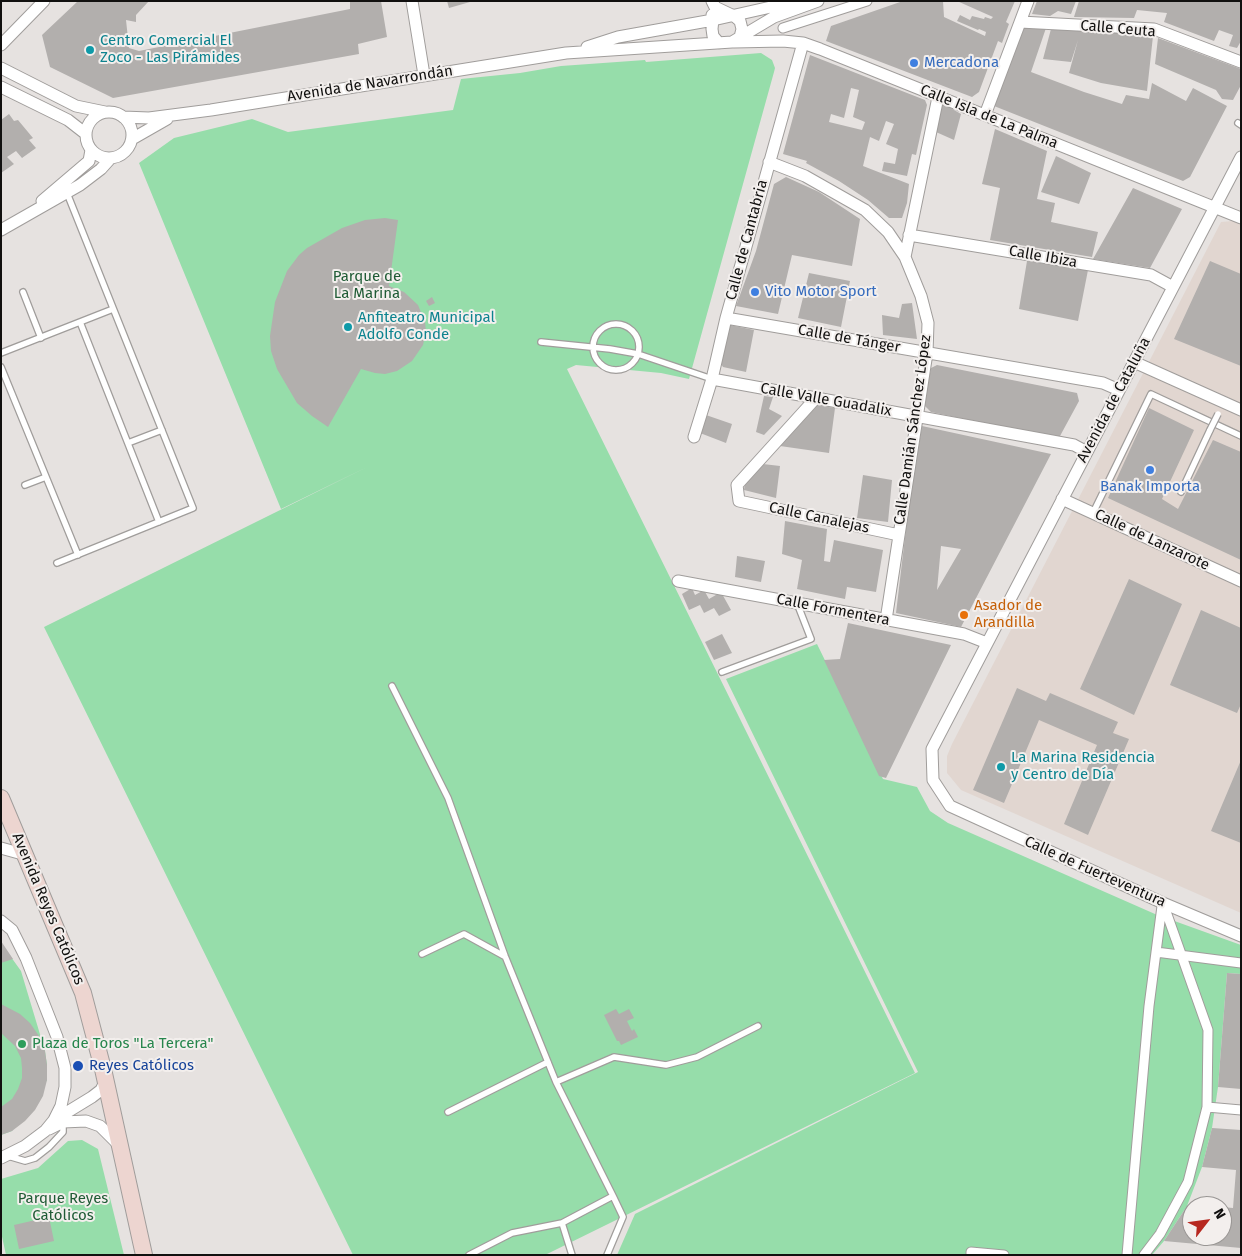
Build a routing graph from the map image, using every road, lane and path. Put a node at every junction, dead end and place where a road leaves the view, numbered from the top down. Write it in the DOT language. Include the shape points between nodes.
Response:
graph roads {
  1 [pos="44,1"];
  2 [pos="412,1"];
  3 [pos="708,1"];
  4 [pos="712,1"];
  5 [pos="798,1"];
  6 [pos="818,1"];
  7 [pos="867,1"];
  8 [pos="1028,1"];
  9 [pos="734,16"];
  10 [pos="714,20"];
  11 [pos="1020,22"];
  12 [pos="783,28"];
  13 [pos="736,39"];
  14 [pos="719,43"];
  15 [pos="802,44"];
  16 [pos="1,45"];
  17 [pos="566,53"];
  18 [pos="1241,62"];
  19 [pos="1,68"];
  20 [pos="424,76"];
  21 [pos="1,87"];
  22 [pos="938,97"];
  23 [pos="107,112"];
  24 [pos="173,115"];
  25 [pos="985,115"];
  26 [pos="124,117"];
  27 [pos="86,134"];
  28 [pos="132,139"];
  29 [pos="91,150"];
  30 [pos="1241,157"];
  31 [pos="110,159"];
  32 [pos="769,162"];
  33 [pos="67,193"];
  34 [pos="1215,207"];
  35 [pos="22,217"];
  36 [pos="1241,218"];
  37 [pos="1,230"];
  38 [pos="909,235"];
  39 [pos="905,257"];
  40 [pos="1173,287"];
  41 [pos="23,292"];
  42 [pos="114,309"];
  43 [pos="726,318"];
  44 [pos="80,322"];
  45 [pos="41,338"];
  46 [pos="541,342"];
  47 [pos="593,347"];
  48 [pos="1,353"];
  49 [pos="927,353"];
  50 [pos="638,354"];
  51 [pos="1134,362"];
  52 [pos="1,367"];
  53 [pos="712,379"];
  54 [pos="1119,390"];
  55 [pos="815,399"];
  56 [pos="1224,402"];
  57 [pos="1241,410"];
  58 [pos="917,417"];
  59 [pos="162,430"];
  60 [pos="1241,436"];
  61 [pos="694,437"];
  62 [pos="128,443"];
  63 [pos="1087,452"];
  64 [pos="46,477"];
  65 [pos="25,485"];
  66 [pos="1181,492"];
  67 [pos="1062,499"];
  68 [pos="1093,513"];
  69 [pos="159,522"];
  70 [pos="899,535"];
  71 [pos="78,555"];
  72 [pos="57,564"];
  73 [pos="678,581"];
  74 [pos="1241,581"];
  75 [pos="797,603"];
  76 [pos="886,620"];
  77 [pos="987,643"];
  78 [pos="722,672"];
  79 [pos="392,686"];
  80 [pos="1,798"];
  81 [pos="950,806"];
  82 [pos="1,848"];
  83 [pos="26,855"];
  84 [pos="1163,903"];
  85 [pos="1,921"];
  86 [pos="1241,936"];
  87 [pos="1156,952"];
  88 [pos="422,954"];
  89 [pos="1182,955"];
  90 [pos="505,956"];
  91 [pos="1241,963"];
  92 [pos="758,1026"];
  93 [pos="548,1062"];
  94 [pos="106,1080"];
  95 [pos="556,1082"];
  96 [pos="1207,1107"];
  97 [pos="1241,1110"];
  98 [pos="448,1112"];
  99 [pos="61,1118"];
  100 [pos="121,1147"];
  101 [pos="5,1157"];
  102 [pos="613,1196"];
  103 [pos="562,1223"];
  104 [pos="144,1255"];
  105 [pos="469,1255"];
  106 [pos="572,1255"];
  107 [pos="607,1255"];
  108 [pos="971,1255"];
  109 [pos="1004,1255"];
  110 [pos="1127,1255"];
  111 [pos="1144,1255"];
  1 -- 16 [label="street"];
  2 -- 20 [label="street"];
  3 -- 10 [label="street"];
  4 -- 9 [label="street"];
  5 -- 9 [label="street, Avenida de Navarrondán"];
  6 -- 13 [label="street, Avenida de Navarrondán" via="774,17"];
  7 -- 12 [label="street"];
  8 -- 11 [label="street"];
  9 -- 10 [label="street, Avenida de Navarrondán"];
  9 -- 13 [label="street" via="742,29"];
  10 -- 14 [label="street" via="713,36"];
  10 -- 17 [label="street, Avenida de Navarrondán" via="618,37"];
  11 -- 18 [label="street, Calle Ceuta" via="1154,29"];
  11 -- 25 [label="street"];
  13 -- 14 [label="street, Avenida de Navarrondán"];
  13 -- 15 [label="street, Calle Isla de La Palma"];
  14 -- 17 [label="street, Avenida de Navarrondán"];
  15 -- 22 [label="street, Calle Isla de La Palma"];
  15 -- 32 [label="street, Calle de Cantabria"];
  17 -- 20 [label="street, Avenida de Navarrondán"];
  19 -- 23 [label="street" via="76,106"];
  20 -- 24 [label="street, Avenida de Navarrondán"];
  21 -- 27 [label="street" via="68,120"];
  22 -- 25 [label="street, Calle Isla de La Palma"];
  22 -- 38 [label="street"];
  23 -- 26 [label="street"];
  23 -- 27 [label="street" via="89,123"];
  24 -- 26 [label="street, Avenida de Navarrondán"];
  24 -- 28 [label="street, Avenida de Navarrondán"];
  25 -- 34 [label="street, Calle Isla de La Palma"];
  26 -- 28 [label="street" via="130,124"];
  27 -- 29 [label="street"];
  28 -- 31 [label="street" via="124,154"];
  29 -- 31 [label="street"];
  29 -- 35 [label="street" via="89,161"];
  30 -- 34 [label="street, Avenida de Cataluña"];
  31 -- 33 [label="street"];
  32 -- 39 [label="street, Calle Damián Sánchez López" via="805,176 866,210 888,232"];
  32 -- 43 [label="street, Calle de Cantabria"];
  33 -- 35 [label="street"];
  33 -- 42 [label="lane"];
  34 -- 36 [label="street, Calle Isla de La Palma"];
  34 -- 40 [label="street, Avenida de Cataluña"];
  35 -- 37 [label="street"];
  38 -- 39 [label="street"];
  38 -- 40 [label="street, Calle Ibiza" via="1151,275"];
  39 -- 49 [label="street, Calle Damián Sánchez López" via="928,323"];
  40 -- 51 [label="street, Avenida de Cataluña"];
  41 -- 45 [label="lane"];
  42 -- 44 [label="lane"];
  42 -- 59 [label="lane"];
  43 -- 49 [label="street, Calle de Tánger"];
  43 -- 53 [label="street, Calle de Cantabria"];
  44 -- 45 [label="lane"];
  44 -- 62 [label="lane"];
  45 -- 48 [label="lane"];
  46 -- 47 [label="lane"];
  47 -- 50 [label="lane"];
  47 -- 50 [label="lane" via="598,361 609,369 630,366"];
  47 -- 50 [label="lane" via="599,331 611,324 619,324 627,326 637,338"];
  49 -- 54 [label="street, Calle de Tánger" via="1104,383"];
  49 -- 58 [label="street, Calle Damián Sánchez López"];
  50 -- 53 [label="lane"];
  51 -- 54 [label="street, Avenida de Cataluña"];
  51 -- 56 [label="street"];
  52 -- 64 [label="lane"];
  53 -- 55 [label="street, Calle Valle Guadalix"];
  53 -- 61 [label="street, Calle de Cantabria"];
  54 -- 63 [label="street, Avenida de Cataluña"];
  55 -- 58 [label="street, Calle Valle Guadalix"];
  55 -- 70 [label="street, Calle Canalejas" via="737,485 739,502"];
  56 -- 57 [label="street"];
  56 -- 66 [label="lane, bridge"];
  58 -- 63 [label="street, Calle Valle Guadalix" via="1074,445"];
  58 -- 70 [label="street, Calle Damián Sánchez López"];
  59 -- 62 [label="lane"];
  59 -- 69 [label="lane" via="193,508"];
  60 -- 68 [label="lane" via="1150,394"];
  62 -- 69 [label="lane"];
  63 -- 67 [label="street, Avenida de Cataluña"];
  64 -- 65 [label="lane"];
  64 -- 71 [label="lane"];
  67 -- 68 [label="street, Calle de Lanzarote"];
  67 -- 77 [label="street, Avenida de Cataluña"];
  68 -- 74 [label="street, Calle de Lanzarote"];
  69 -- 71 [label="lane"];
  70 -- 76 [label="street, Calle Damián Sánchez López"];
  71 -- 72 [label="lane"];
  73 -- 75 [label="street, Calle Formentera"];
  75 -- 76 [label="street, Calle Formentera"];
  75 -- 78 [label="lane" via="811,640"];
  76 -- 77 [label="street, Calle Formentera" via="964,634"];
  77 -- 81 [label="street, Avenida de Cataluña" via="932,749 933,780"];
  79 -- 90 [label="lane" via="448,798"];
  80 -- 83 [label="main road, Avenida Reyes Católicos"];
  81 -- 84 [label="street, Calle de Fuerteventura"];
  82 -- 83 [label="street"];
  83 -- 94 [label="main road, Avenida Reyes Católicos" via="83,993"];
  84 -- 86 [label="street, Calle de Fuerteventura"];
  84 -- 87 [label="street"];
  84 -- 89 [label="street"];
  85 -- 99 [label="street" via="12,930 26,958 57,1037 65,1068"];
  87 -- 89 [label="street"];
  87 -- 110 [label="street" via="1148,1006"];
  88 -- 90 [label="lane" via="464,934"];
  89 -- 91 [label="street"];
  89 -- 96 [label="street" via="1208,1030"];
  90 -- 93 [label="lane"];
  92 -- 95 [label="lane" via="697,1057 666,1065 614,1057"];
  93 -- 95 [label="lane"];
  93 -- 98 [label="lane"];
  94 -- 99 [label="street" via="101,1090"];
  94 -- 100 [label="main road, Avenida Reyes Católicos"];
  95 -- 102 [label="lane"];
  96 -- 97 [label="street"];
  96 -- 111 [label="street" via="1188,1182 1160,1234"];
  99 -- 100 [label="street" via="100,1126"];
  99 -- 101 [label="street" via="26,1146"];
  99 -- 101 [label="lane" via="63,1132 35,1158 25,1161"];
  100 -- 104 [label="main road, Avenida Reyes Católicos"];
  102 -- 103 [label="lane"];
  102 -- 107 [label="lane" via="623,1216"];
  103 -- 105 [label="lane" via="512,1233"];
  103 -- 106 [label="lane"];
  108 -- 109 [label="street" via="971,1252"];
}
